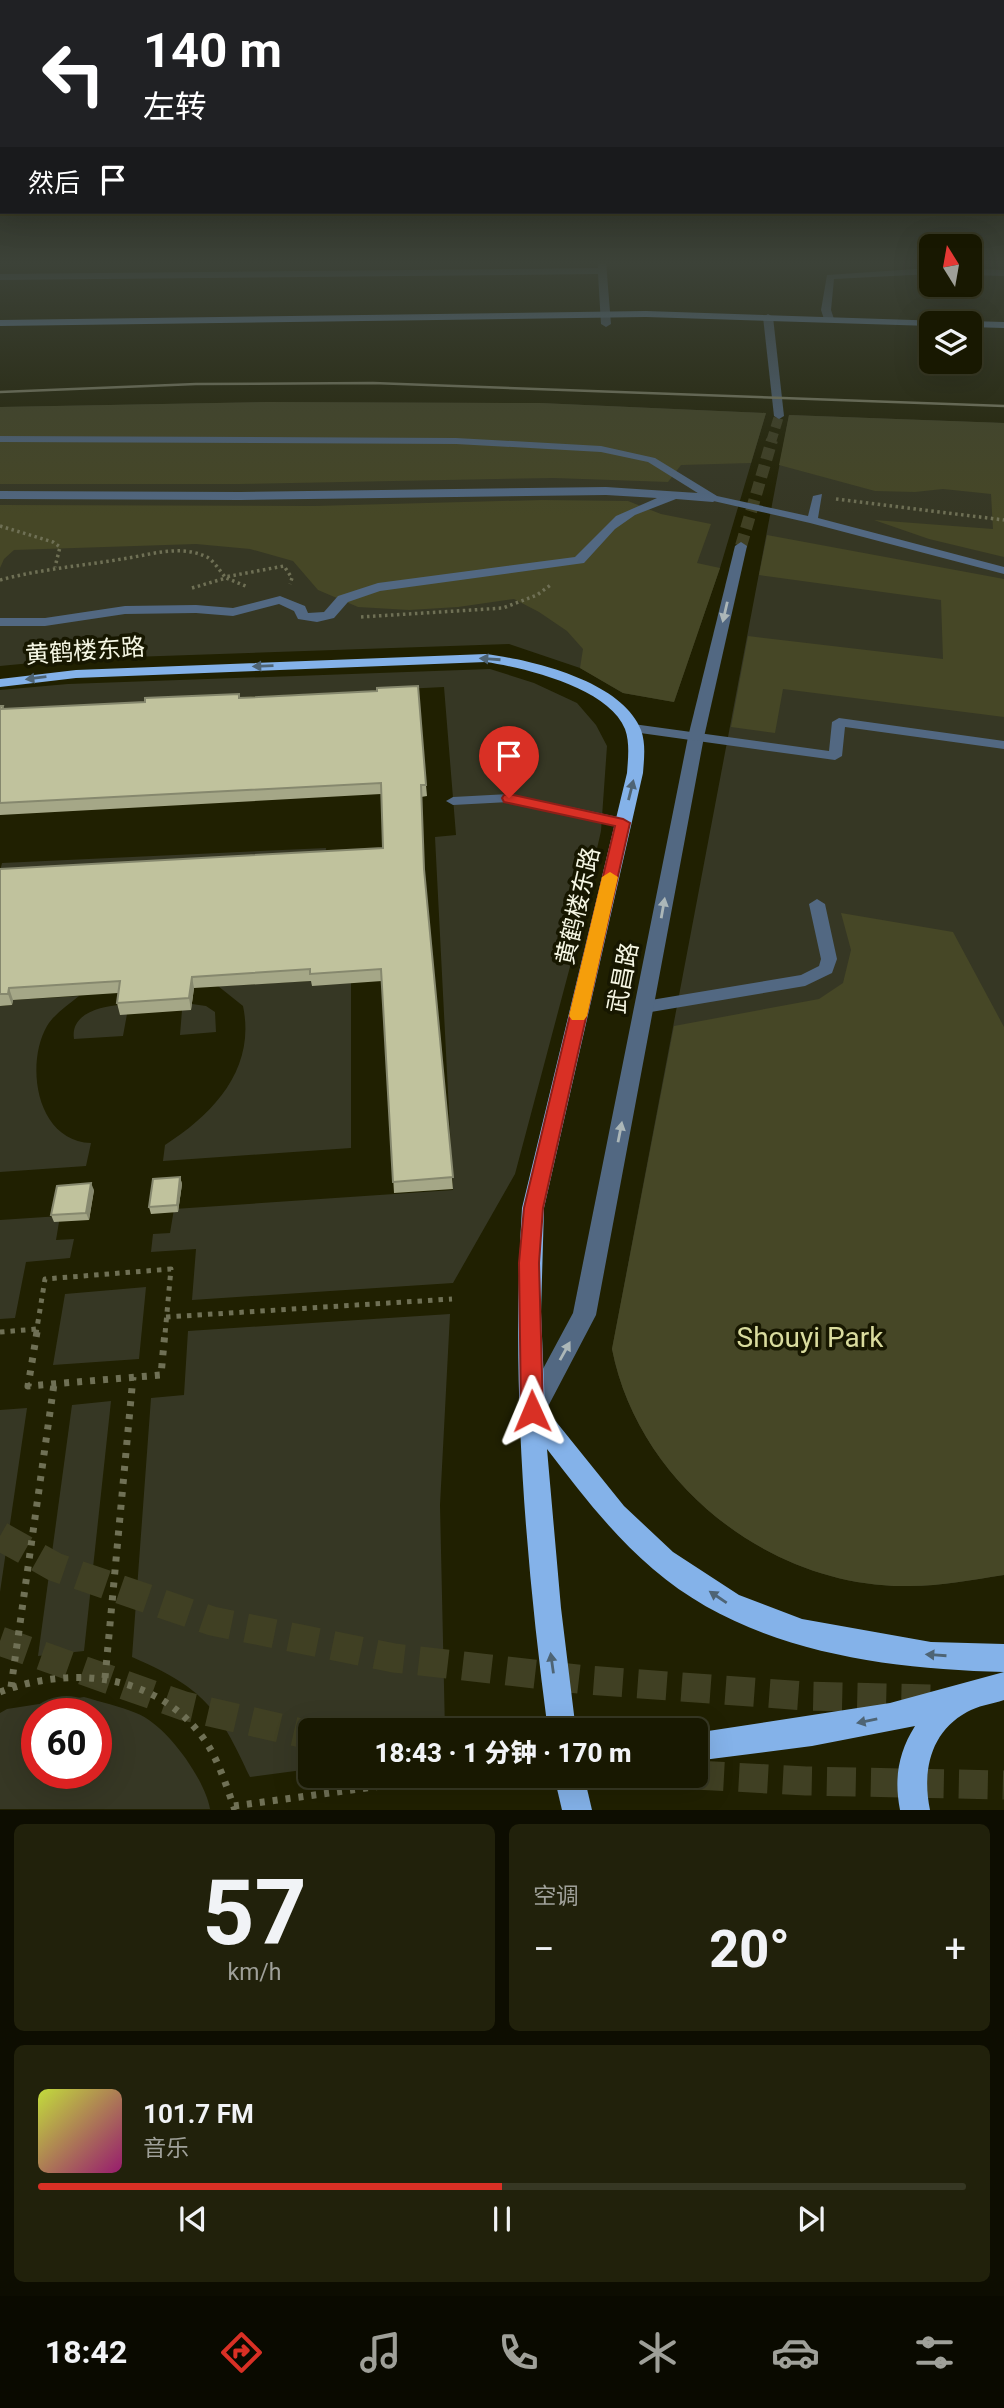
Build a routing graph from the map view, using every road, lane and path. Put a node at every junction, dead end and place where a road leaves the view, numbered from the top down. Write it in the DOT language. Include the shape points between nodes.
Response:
graph roads {
  1 [pos="772,346"];
  2 [pos="779,416"];
  3 [pos="0,439"];
  4 [pos="0,495"];
  5 [pos="674,496"];
  6 [pos="818,496"];
  7 [pos="713,498"];
  8 [pos="812,520"];
  9 [pos="1004,520"];
  10 [pos="0,526"];
  11 [pos="741,546"];
  12 [pos="579,560"];
  13 [pos="55,567"];
  14 [pos="1004,571"];
  15 [pos="225,577"];
  16 [pos="0,580"];
  17 [pos="188,589"];
  18 [pos="280,600"];
  19 [pos="256,606"];
  20 [pos="334,609"];
  21 [pos="0,622"];
  22 [pos="0,682"];
  23 [pos="633,728"];
  24 [pos="696,737"];
  25 [pos="1004,745"];
  26 [pos="453,801"];
  27 [pos="623,823"];
  28 [pos="817,904"];
  29 [pos="645,1007"];
  30 [pos="452,1299"];
  31 [pos="166,1317"];
  32 [pos="37,1329"];
  33 [pos="0,1332"];
  34 [pos="133,1377"];
  35 [pos="54,1384"];
  36 [pos="532,1411"];
  37 [pos="1004,1658"];
  38 [pos="105,1678"];
  39 [pos="1004,1686"];
  40 [pos="11,1687"];
  41 [pos="0,1692"];
  42 [pos="956,1703"];
  43 [pos="560,1718"];
  44 [pos="708,1745"];
  45 [pos="371,1788"];
  46 [pos="567,1788"];
  47 [pos="571,1788"];
  48 [pos="234,1808"];
  49 [pos="566,1810"];
  50 [pos="577,1810"];
  51 [pos="915,1810"];
  1 -- 2 [label="street"];
  3 -- 7 [label="lane" via="456,442 601,449 651,460"];
  4 -- 5 [label="street" via="606,491"];
  5 -- 7 [label="street"];
  5 -- 12 [label="street" via="624,514 605,528"];
  6 -- 8 [label="lane"];
  6 -- 9 [label="path"];
  7 -- 8 [label="lane"];
  8 -- 14 [label="lane"];
  10 -- 13 [label="path" via="60,547"];
  11 -- 24 [label="street, 武昌路, one-way"];
  12 -- 20 [label="street" via="378,587 344,599"];
  12 -- 20 [label="path" via="546,590 507,607 381,617 351,616"];
  13 -- 15 [label="path" via="172,551 211,558"];
  13 -- 16 [label="path"];
  15 -- 17 [label="path"];
  15 -- 18 [label="path" via="284,566 292,578"];
  15 -- 19 [label="path" via="253,592"];
  18 -- 19 [label="street"];
  18 -- 20 [label="street" via="300,609 303,616 317,618"];
  19 -- 21 [label="street" via="233,612 125,611 46,622"];
  23 -- 22 [label="main road, 黄鹤楼东路, one-way" via="620,712 555,671 486,658 76,674"];
  23 -- 24 [label="lane"];
  27 -- 23 [label="main road, 黄鹤楼东路, one-way" via="635,773"];
  24 -- 25 [label="lane" via="835,756 839,722"];
  29 -- 24 [label="street, 武昌路, one-way"];
  26 -- 27 [label="lane" via="509,798"];
  27 -- 36 [label="main road, 黄鹤楼东路" via="533,1208 529,1263"];
  28 -- 29 [label="lane" via="829,959 826,969 805,980"];
  36 -- 29 [label="street, 武昌路, one-way" via="584,1315"];
  30 -- 31 [label="path"];
  31 -- 32 [label="path" via="171,1269 45,1279"];
  31 -- 34 [label="path" via="161,1375"];
  32 -- 33 [label="path"];
  32 -- 35 [label="path" via="28,1386"];
  34 -- 35 [label="path"];
  34 -- 38 [label="path"];
  35 -- 40 [label="path"];
  37 -- 36 [label="main road, one-way" via="931,1656 802,1633 730,1605 664,1560 615,1515"];
  43 -- 36 [label="main road, 黄鹤楼东路, one-way" via="548,1632"];
  38 -- 40 [label="path" via="53,1677"];
  38 -- 48 [label="path" via="139,1688 173,1707 201,1736 223,1772"];
  39 -- 42 [label="main road"];
  40 -- 41 [label="path"];
  42 -- 44 [label="main road, one-way" via="817,1731"];
  42 -- 51 [label="main road" via="932,1722 918,1744 912,1770"];
  45 -- 48 [label="path"];
  46 -- 49 [label="main road"];
  47 -- 50 [label="main road"];
}
